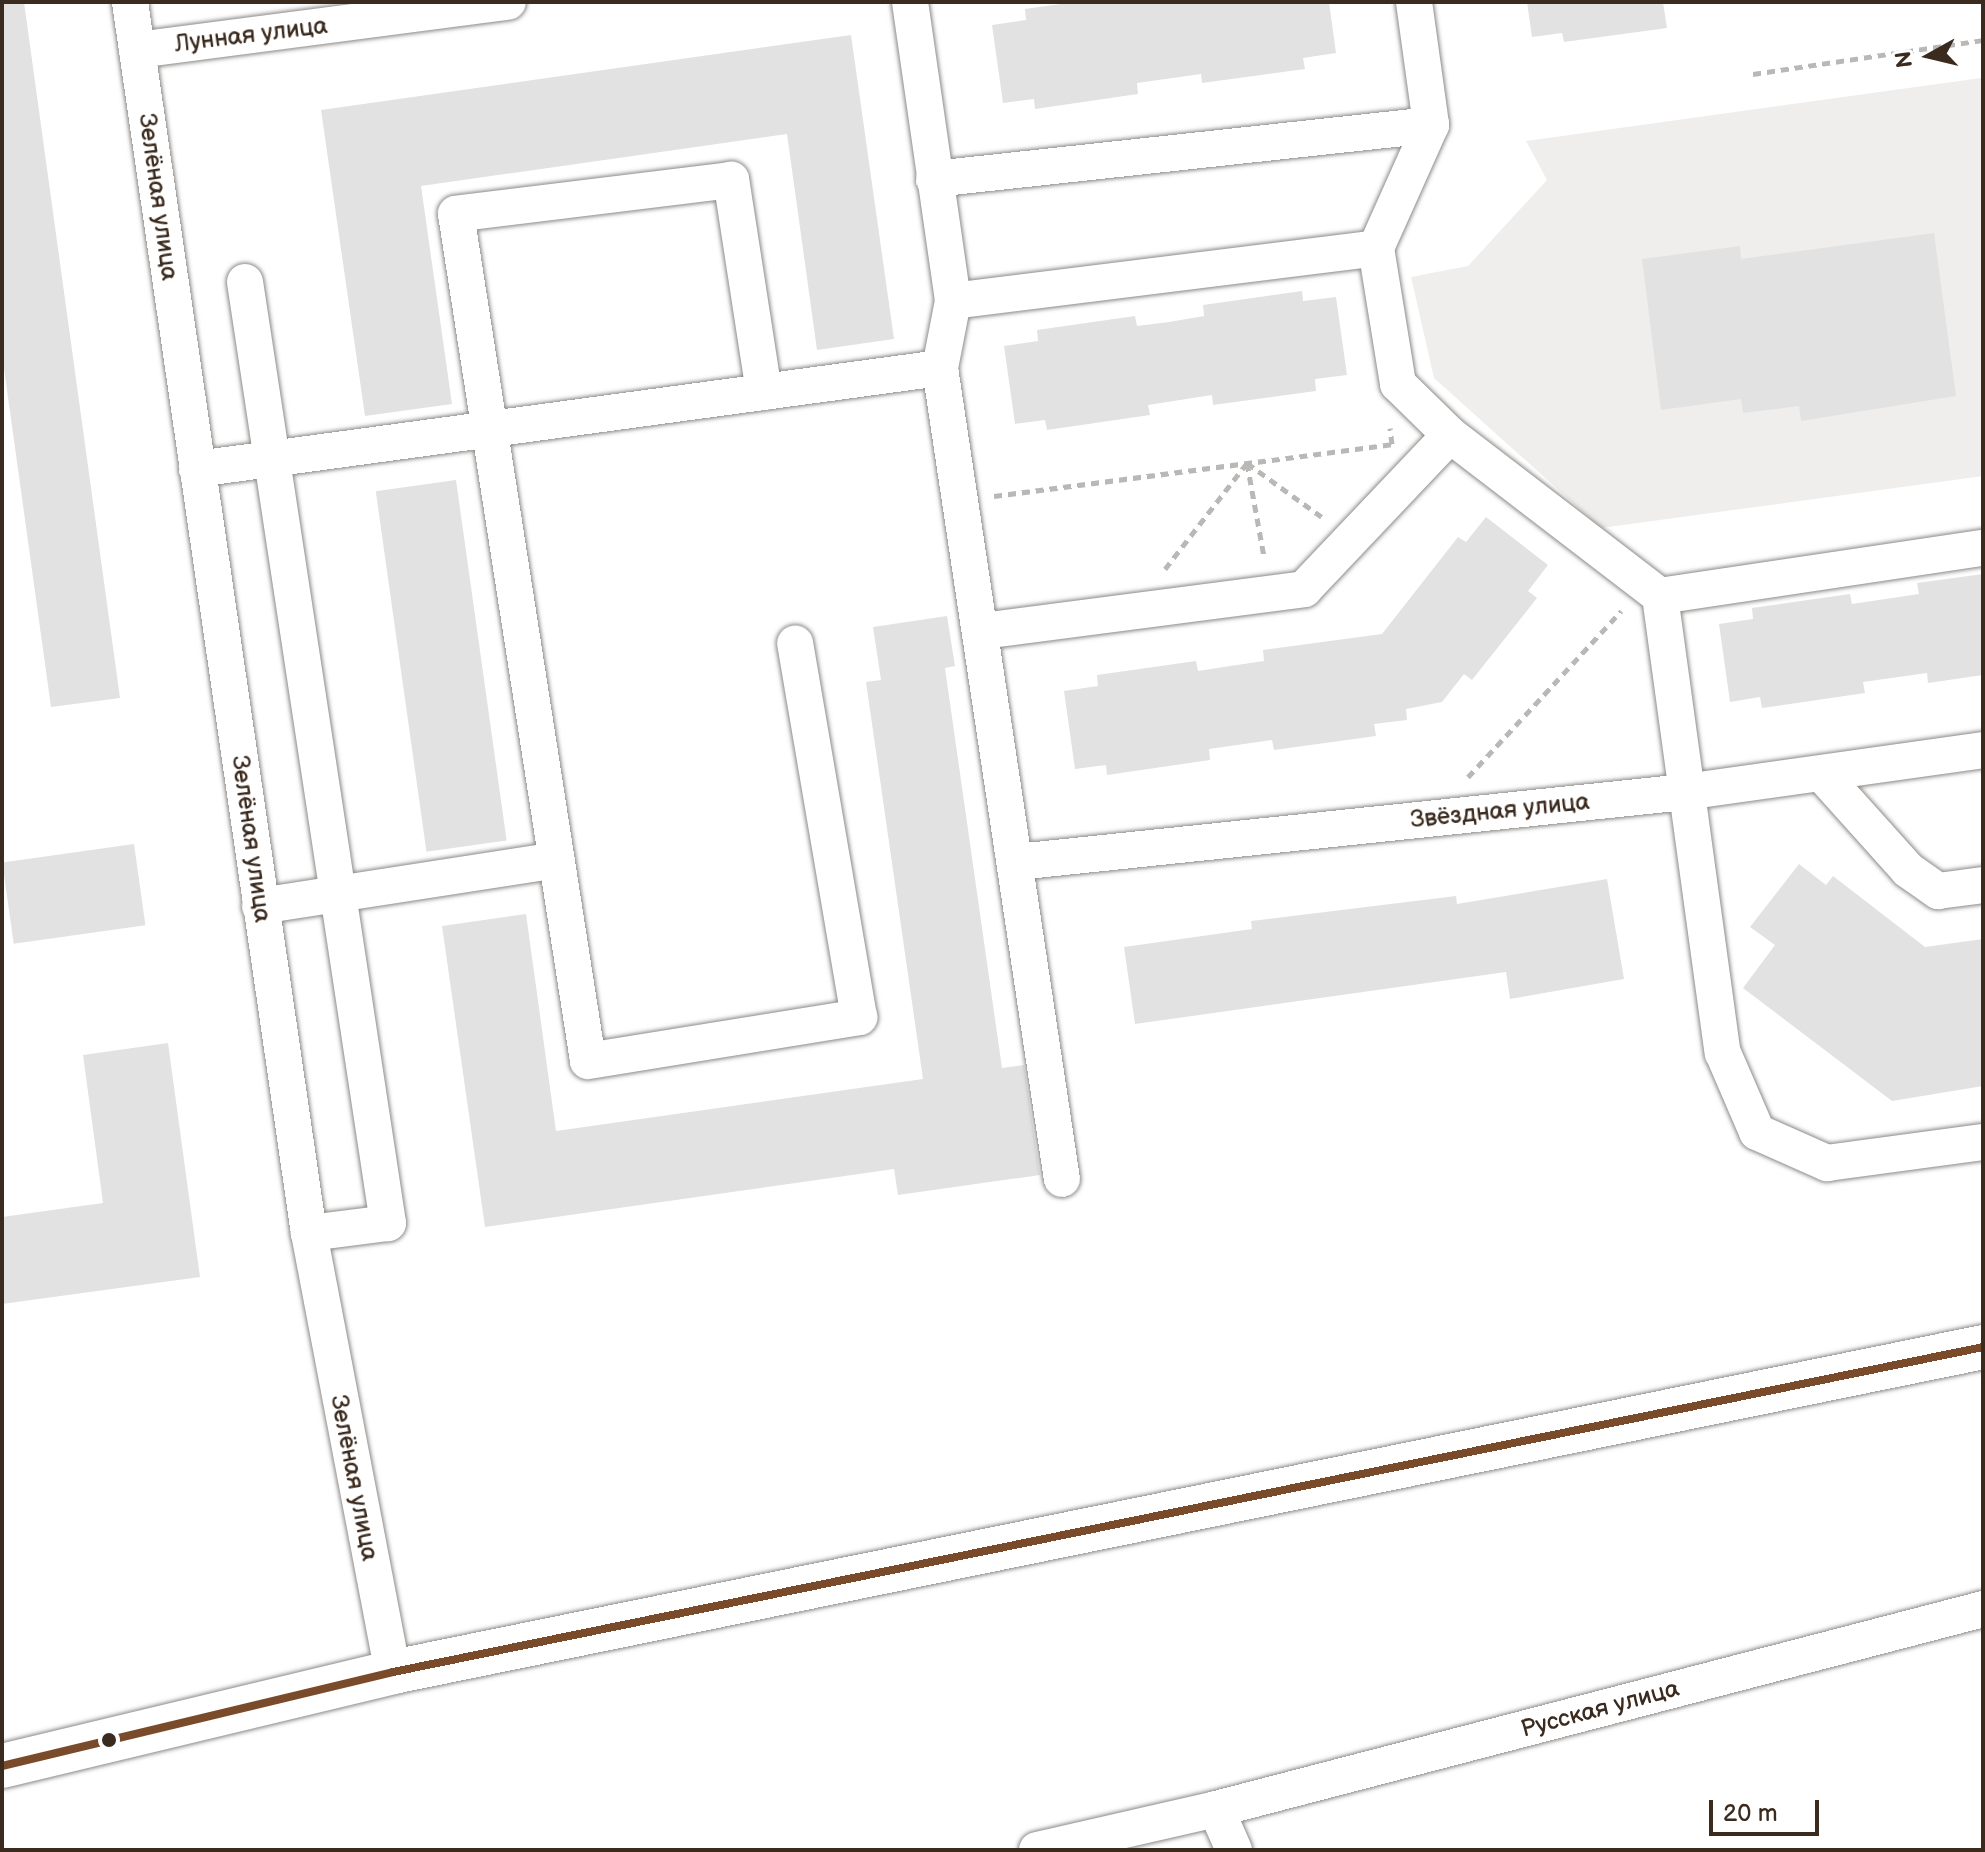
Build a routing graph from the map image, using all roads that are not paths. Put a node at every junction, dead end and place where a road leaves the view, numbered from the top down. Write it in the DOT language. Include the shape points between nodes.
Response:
graph roads {
  1 [pos="130,2"];
  2 [pos="508,2"];
  3 [pos="910,2"];
  4 [pos="1414,2"];
  5 [pos="137,50"];
  6 [pos="1431,125"];
  7 [pos="934,179"];
  8 [pos="1376,248"];
  9 [pos="245,282"];
  10 [pos="953,301"];
  11 [pos="940,368"];
  12 [pos="764,392"];
  13 [pos="485,431"];
  14 [pos="1450,435"];
  15 [pos="277,460"];
  16 [pos="197,469"];
  17 [pos="1983,548"];
  18 [pos="1647,605"];
  19 [pos="982,631"];
  20 [pos="795,643"];
  21 [pos="1983,750"];
  22 [pos="1822,774"];
  23 [pos="1685,792"];
  24 [pos="556,860"];
  25 [pos="1017,862"];
  26 [pos="1983,885"];
  27 [pos="340,896"];
  28 [pos="260,906"];
  29 [pos="1983,1142"];
  30 [pos="1062,1179"];
  31 [pos="309,1233"];
  32 [pos="1983,1347"];
  33 [pos="1983,1609"];
  34 [pos="393,1672"];
  35 [pos="2,1766"];
  36 [pos="1216,1809"];
  37 [pos="1037,1850"];
  38 [pos="1234,1850"];
  1 -- 5 [label="street, Зелёная улица"];
  2 -- 5 [label="street, Лунная улица"];
  3 -- 7 [label="street"];
  4 -- 6 [label="street"];
  5 -- 16 [label="street, Зелёная улица"];
  6 -- 7 [label="street"];
  6 -- 8 [label="street"];
  7 -- 10 [label="street"];
  8 -- 10 [label="street"];
  8 -- 14 [label="street" via="1398,384"];
  9 -- 15 [label="street"];
  10 -- 11 [label="street"];
  11 -- 12 [label="street"];
  11 -- 19 [label="street"];
  12 -- 13 [label="street"];
  12 -- 13 [label="street" via="731,180 456,214"];
  13 -- 15 [label="street"];
  13 -- 24 [label="street"];
  14 -- 18 [label="street"];
  14 -- 19 [label="street" via="1304,589"];
  15 -- 16 [label="street"];
  15 -- 27 [label="street"];
  16 -- 28 [label="street, Зелёная улица"];
  17 -- 18 [label="street"];
  18 -- 23 [label="street"];
  19 -- 25 [label="street"];
  20 -- 24 [label="street" via="859,1017 588,1061"];
  21 -- 22 [label="street, Звёздная улица"];
  22 -- 23 [label="street, Звёздная улица"];
  22 -- 26 [label="street" via="1908,870 1938,891"];
  23 -- 25 [label="street, Звёздная улица"];
  23 -- 29 [label="street" via="1723,1053 1757,1132 1827,1163"];
  24 -- 27 [label="street"];
  25 -- 30 [label="street"];
  27 -- 28 [label="street"];
  27 -- 31 [label="street" via="388,1223"];
  28 -- 31 [label="street, Зелёная улица"];
  31 -- 34 [label="street, Зелёная улица"];
  32 -- 34 [label="main road"];
  33 -- 36 [label="street, Русская улица"];
  34 -- 35 [label="main road"];
  36 -- 37 [label="street, Русская улица"];
  36 -- 38 [label="street"];
}
